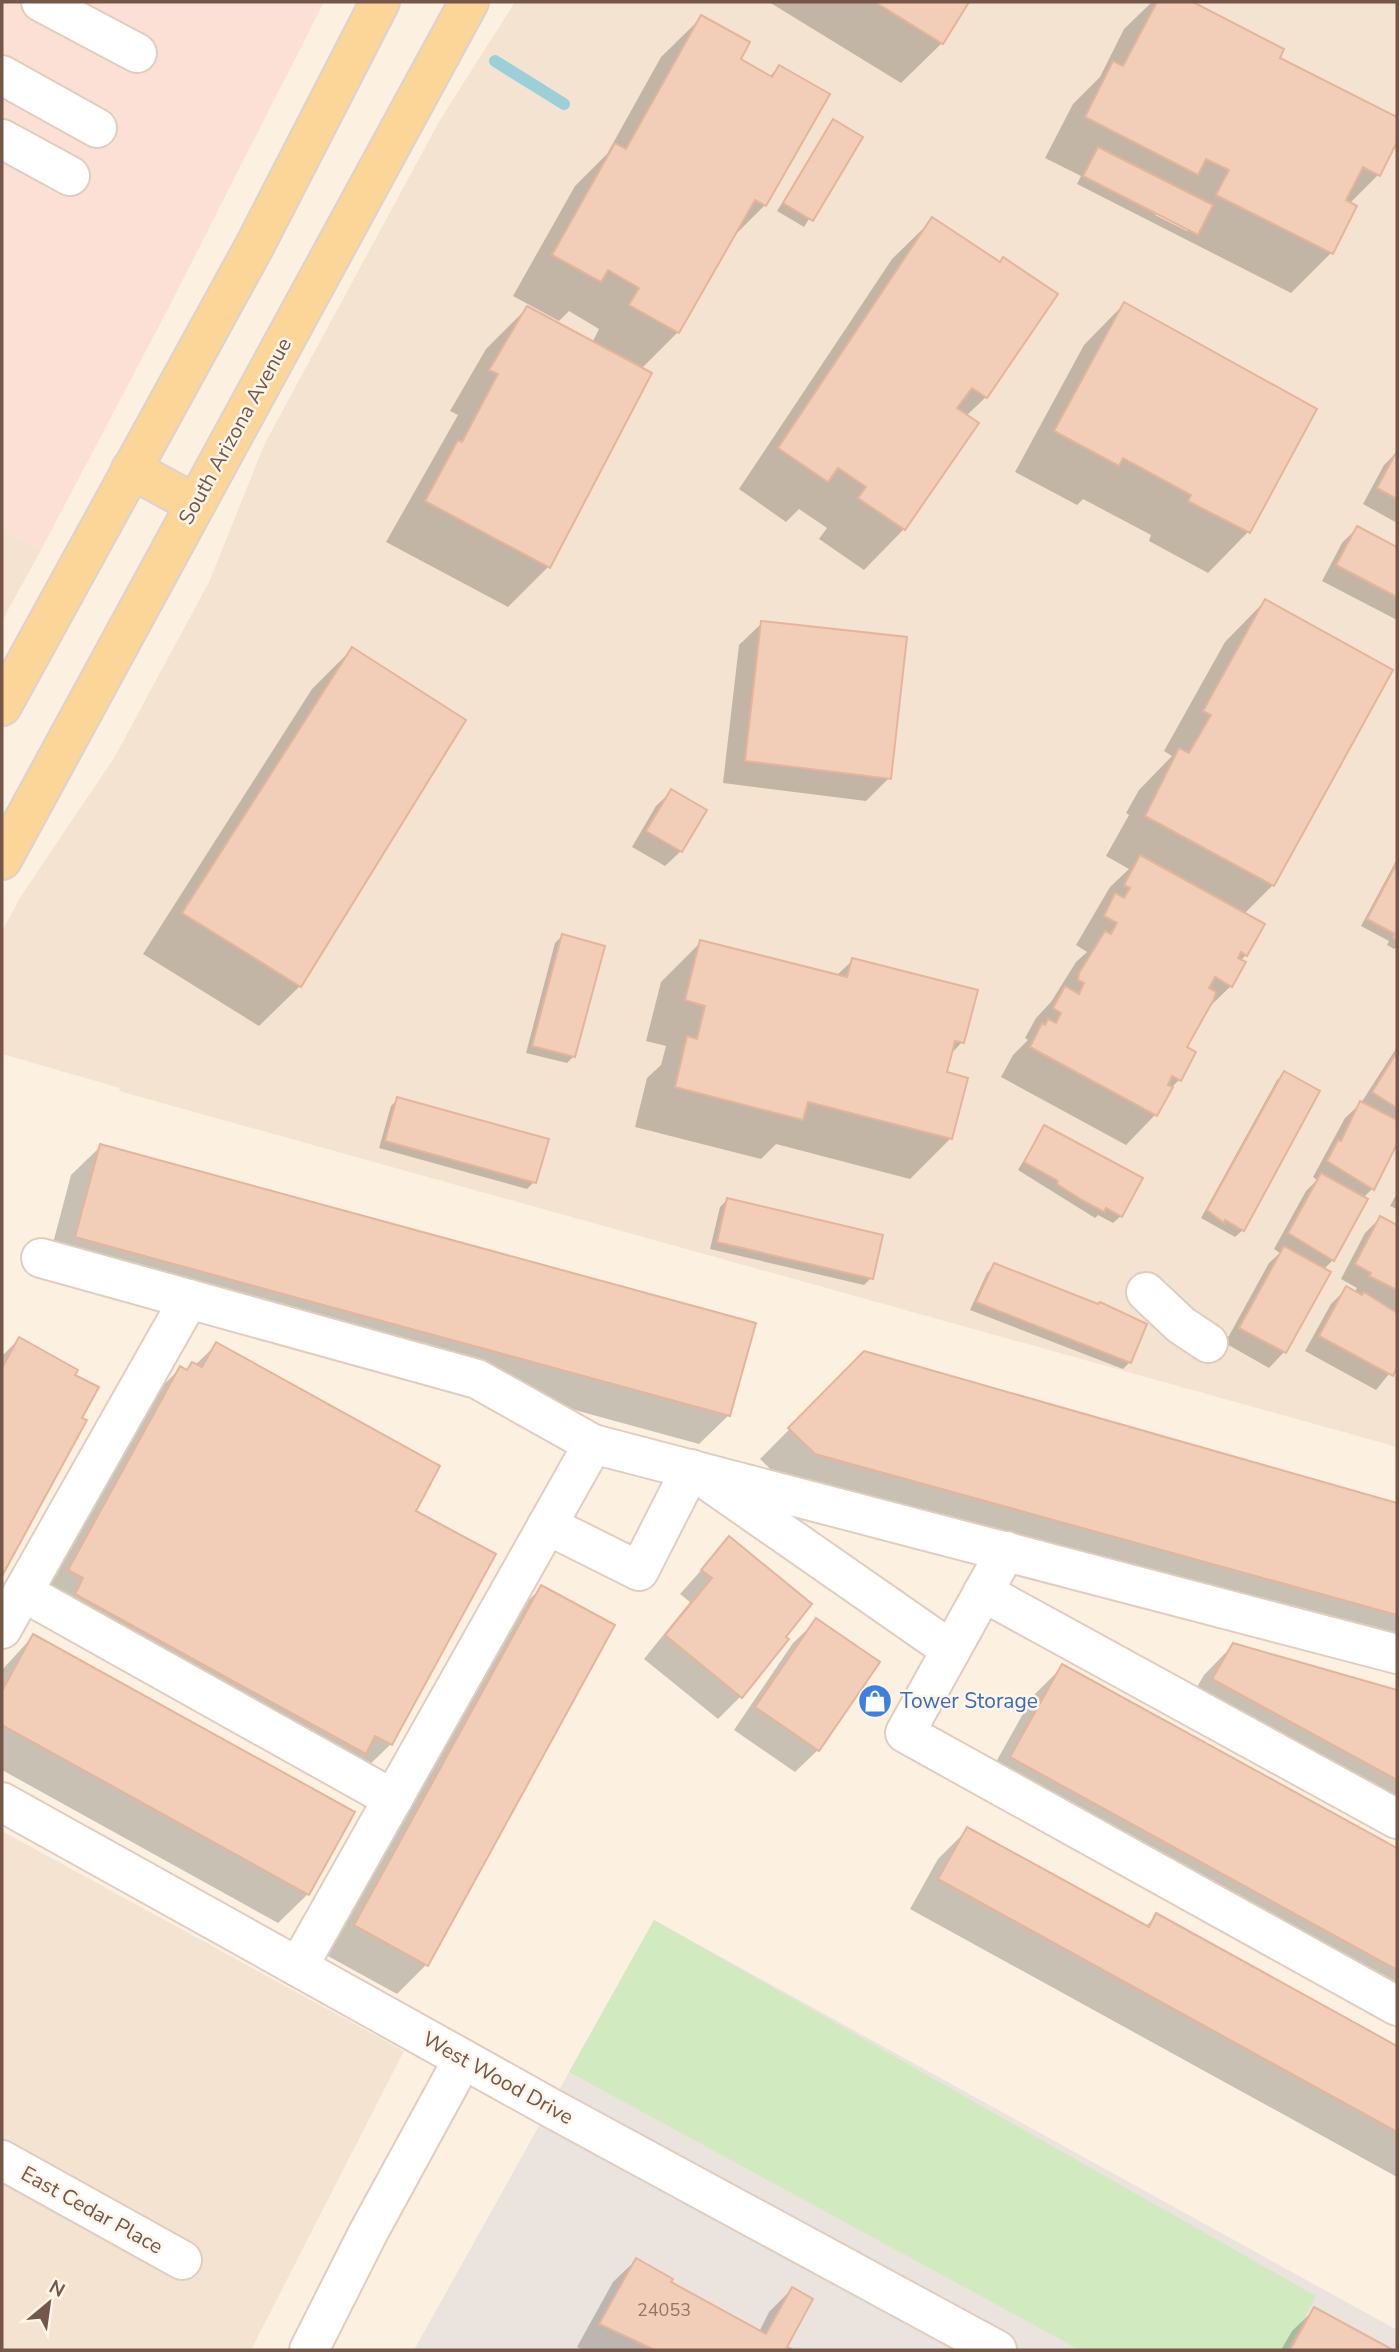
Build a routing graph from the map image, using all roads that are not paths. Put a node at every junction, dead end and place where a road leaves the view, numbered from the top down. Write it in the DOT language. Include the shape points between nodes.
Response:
graph roads {
  1 [pos="41,2"];
  2 [pos="380,2"];
  3 [pos="469,2"];
  4 [pos="138,53"];
  5 [pos="2,75"];
  6 [pos="97,128"];
  7 [pos="2,139"];
  8 [pos="70,176"];
  9 [pos="131,469"];
  10 [pos="195,505"];
  11 [pos="2,706"];
  12 [pos="2,860"];
  13 [pos="41,1258"];
  14 [pos="1146,1292"];
  15 [pos="189,1299"];
  16 [pos="1208,1343"];
  17 [pos="593,1444"];
  18 [pos="691,1469"];
  19 [pos="547,1525"];
  20 [pos="1006,1551"];
  21 [pos="23,1592"];
  22 [pos="983,1592"];
  23 [pos="2,1629"];
  24 [pos="951,1650"];
  25 [pos="1397,1654"];
  26 [pos="393,1799"];
  27 [pos="2,1802"];
  28 [pos="1397,1819"];
  29 [pos="298,1967"];
  30 [pos="1397,2006"];
  31 [pos="463,2059"];
  32 [pos="2,2160"];
  33 [pos="182,2260"];
  34 [pos="309,2350"];
  35 [pos="997,2350"];
  1 -- 4 [label="street"];
  2 -- 9 [label="main road" via="254,247"];
  3 -- 10 [label="main road, South Arizona Avenue"];
  5 -- 6 [label="street"];
  7 -- 8 [label="street"];
  9 -- 10 [label="main road"];
  9 -- 11 [label="main road"];
  10 -- 12 [label="main road, South Arizona Avenue"];
  13 -- 15 [label="street"];
  14 -- 16 [label="street"];
  15 -- 17 [label="street" via="477,1379"];
  15 -- 21 [label="street"];
  17 -- 18 [label="street"];
  17 -- 19 [label="street"];
  18 -- 19 [label="street" via="639,1571"];
  18 -- 20 [label="street"];
  18 -- 24 [label="street"];
  19 -- 26 [label="street"];
  20 -- 22 [label="street"];
  20 -- 25 [label="street"];
  21 -- 23 [label="street"];
  21 -- 26 [label="street"];
  22 -- 24 [label="street"];
  22 -- 28 [label="street"];
  24 -- 30 [label="street" via="905,1733"];
  26 -- 29 [label="street"];
  27 -- 29 [label="street, West Wood Drive"];
  29 -- 31 [label="street, West Wood Drive"];
  31 -- 34 [label="street"];
  31 -- 35 [label="street, West Wood Drive"];
  32 -- 33 [label="street, East Cedar Place"];
}
